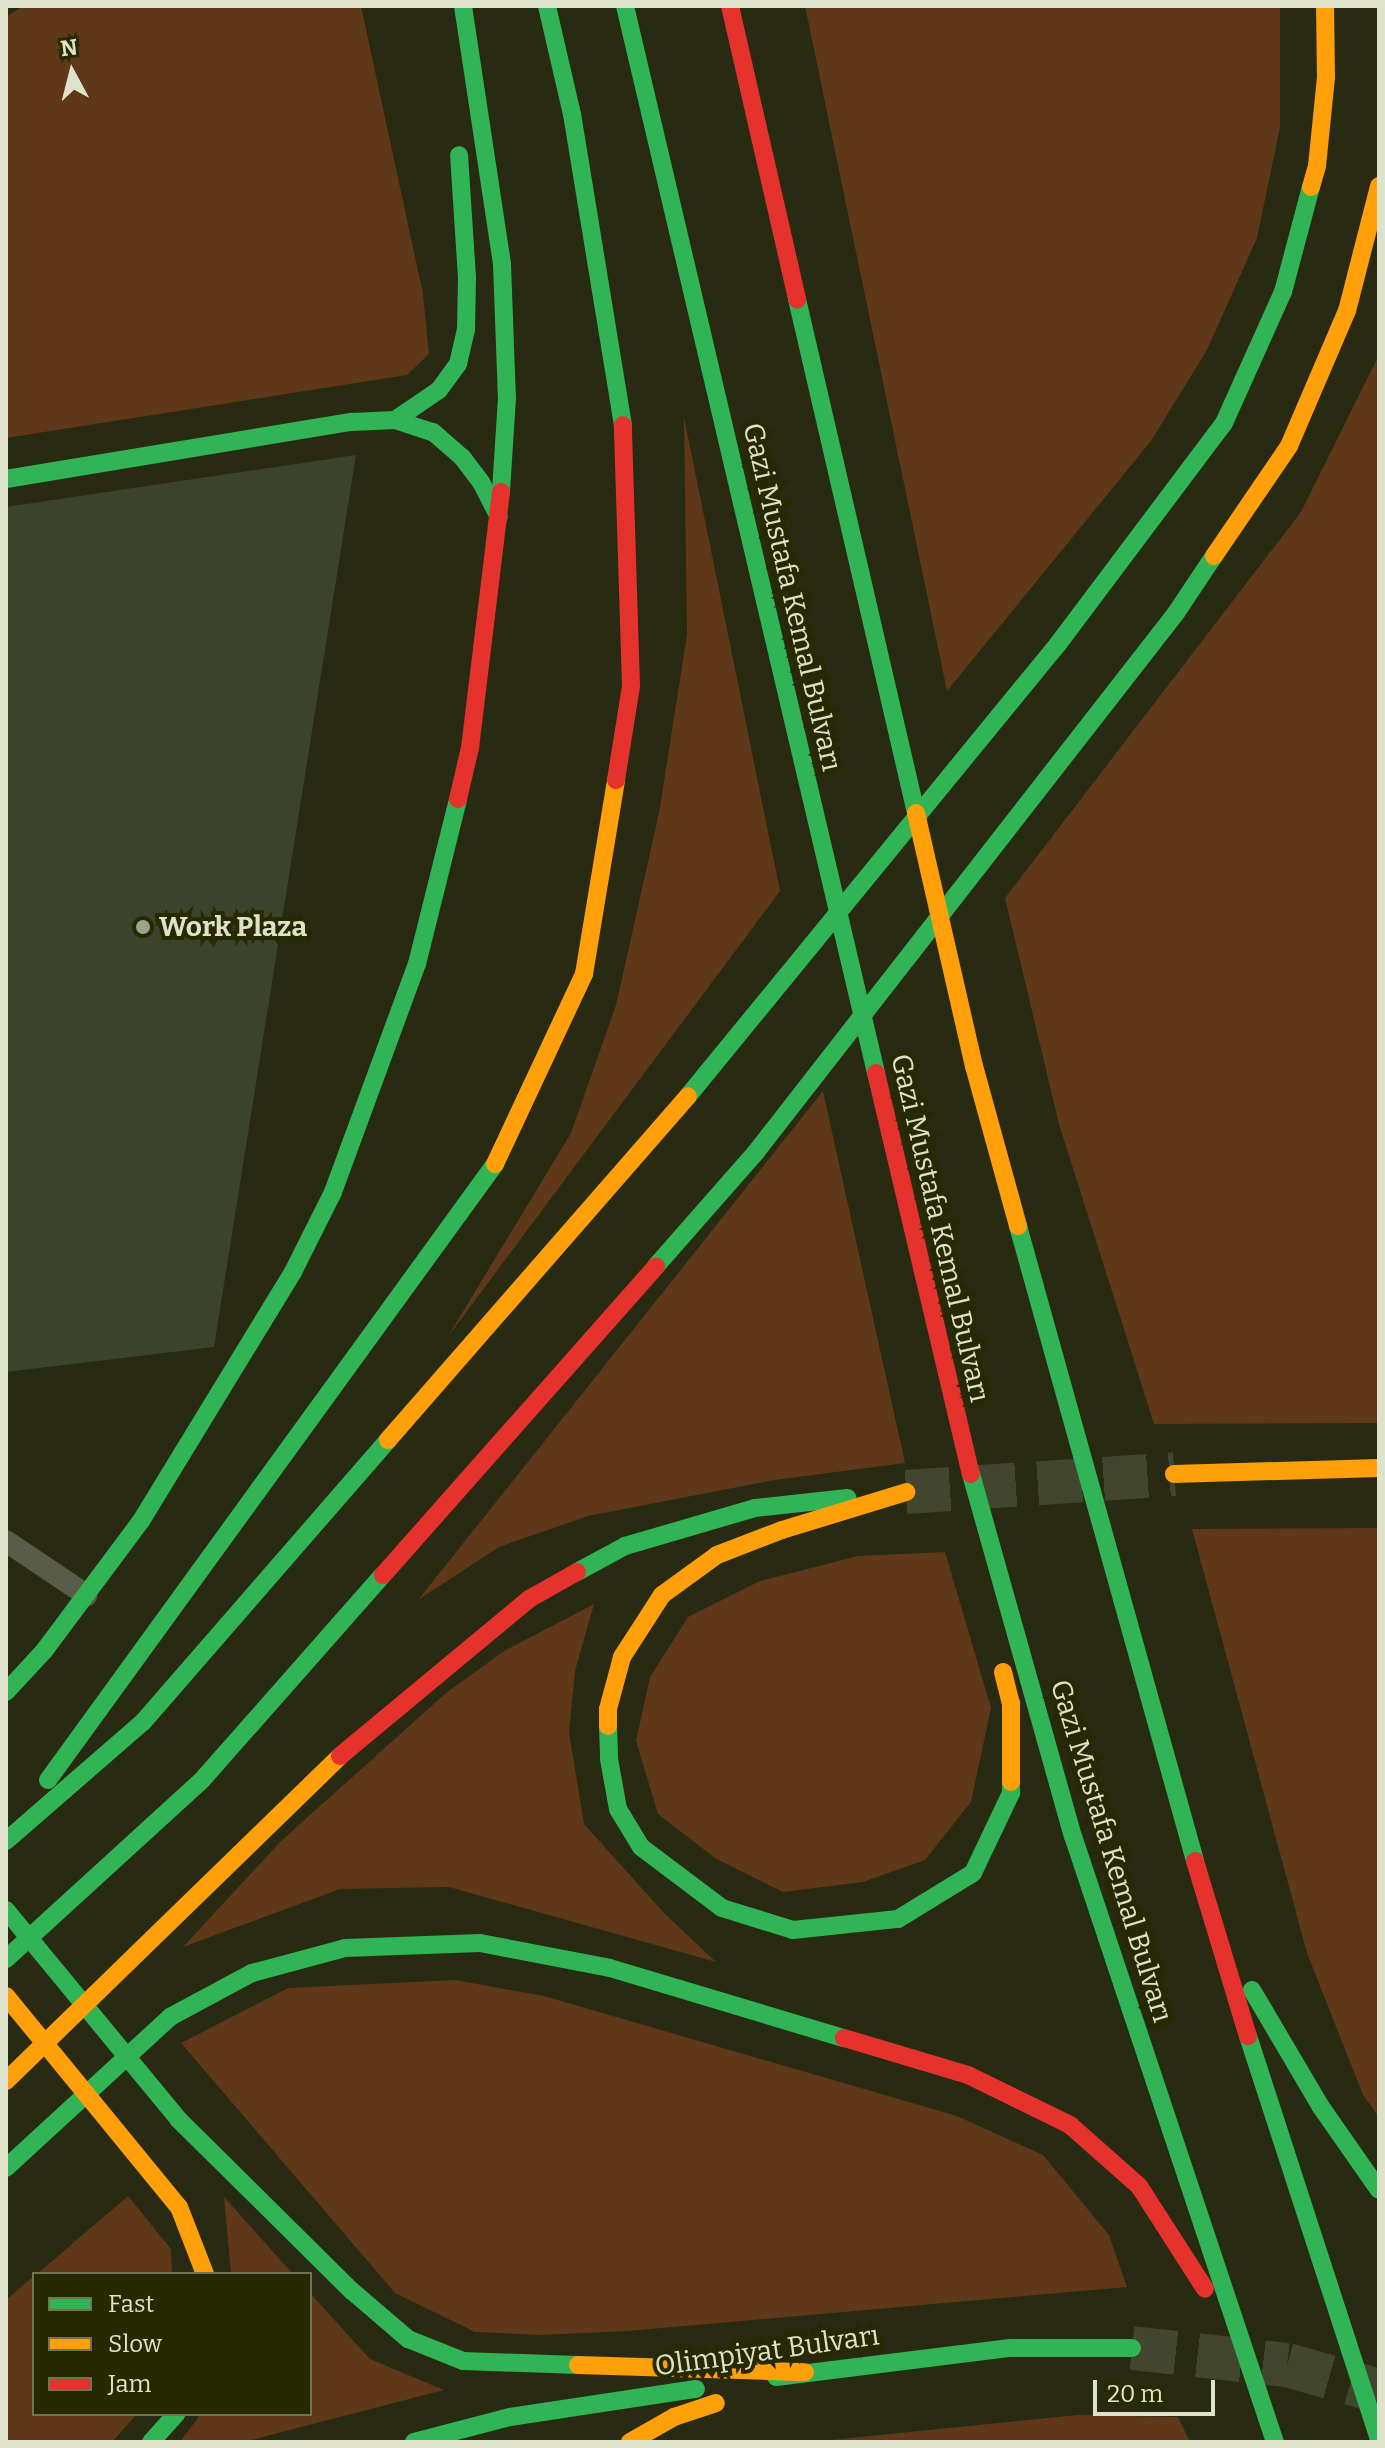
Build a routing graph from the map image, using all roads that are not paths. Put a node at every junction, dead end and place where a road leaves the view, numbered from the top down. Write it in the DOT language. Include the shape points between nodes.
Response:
graph roads {
  1 [pos="463,6"];
  2 [pos="547,6"];
  3 [pos="625,6"];
  4 [pos="730,6"];
  5 [pos="1325,6"];
  6 [pos="458,143"];
  7 [pos="1379,186"];
  8 [pos="395,420"];
  9 [pos="6,479"];
  10 [pos="499,517"];
  11 [pos="966,1455"];
  12 [pos="1379,1468"];
  13 [pos="1174,1474"];
  14 [pos="969,1531"];
  15 [pos="6,1541"];
  16 [pos="86,1595"];
  17 [pos="1000,1660"];
  18 [pos="6,1692"];
  19 [pos="6,1839"];
  20 [pos="6,1910"];
  21 [pos="1212,1923"];
  22 [pos="6,1959"];
  23 [pos="6,1996"];
  24 [pos="6,2081"];
  25 [pos="6,2168"];
  26 [pos="1379,2190"];
  27 [pos="205,2272"];
  28 [pos="1132,2348"];
  29 [pos="1242,2348"];
  30 [pos="805,2372"];
  31 [pos="762,2387"];
  32 [pos="733,2397"];
  33 [pos="174,2416"];
  34 [pos="1379,2440"];
  35 [pos="151,2442"];
  36 [pos="414,2442"];
  37 [pos="630,2442"];
  38 [pos="1275,2442"];
  1 -- 10 [label="main road" via="502,264 507,398"];
  2 -- 19 [label="main road" via="572,114 624,432 631,686 584,974 492,1170"];
  3 -- 11 [label="main road, Gazi Mustafa Kemal Bulvarı"];
  4 -- 21 [label="main road" via="974,1066"];
  5 -- 19 [label="main road" via="1326,77 1317,166 1283,292 1224,423 1058,644 682,1104 143,1722"];
  6 -- 8 [label="main road" via="466,330 458,364 439,390"];
  7 -- 22 [label="main road" via="1347,311 1289,446 1176,613 756,1152 202,1780"];
  8 -- 9 [label="main road" via="352,422"];
  8 -- 10 [label="main road" via="433,432 462,457"];
  10 -- 16 [label="main road" via="470,748 417,964 333,1192 293,1272 141,1521"];
  11 -- 14 [label="main road"];
  11 -- 29 [label="main road, Gazi Mustafa Kemal Bulvarı" via="1073,1836"];
  12 -- 13 [label="main road"];
  15 -- 16 [label="lane"];
  16 -- 18 [label="main road"];
  17 -- 24 [label="main road" via="1011,1703 1011,1793 973,1873 898,1919 793,1930 722,1908 641,1847 618,1809 608,1709 622,1657 662,1595 717,1555 906,1492 755,1508 625,1546 529,1599 341,1755"];
  20 -- 30 [label="main road" via="178,2119 352,2291 408,2339 463,2361"];
  21 -- 26 [label="main road" via="1321,2107"];
  21 -- 34 [label="main road"];
  23 -- 27 [label="main road" via="179,2207"];
  25 -- 29 [label="main road" via="170,2017 252,1973 345,1948 480,1943 610,1968 968,2075 1070,2125 1139,2186"];
  28 -- 30 [label="main road, Olimpiyat Bulvarı" via="1010,2348"];
  29 -- 38 [label="main road, Gazi Mustafa Kemal Bulvarı"];
  30 -- 31 [label="main road"];
  30 -- 36 [label="main road, Olimpiyat Bulvarı" via="510,2417"];
  32 -- 37 [label="main road" via="674,2417"];
  33 -- 35 [label="main road"];
}
